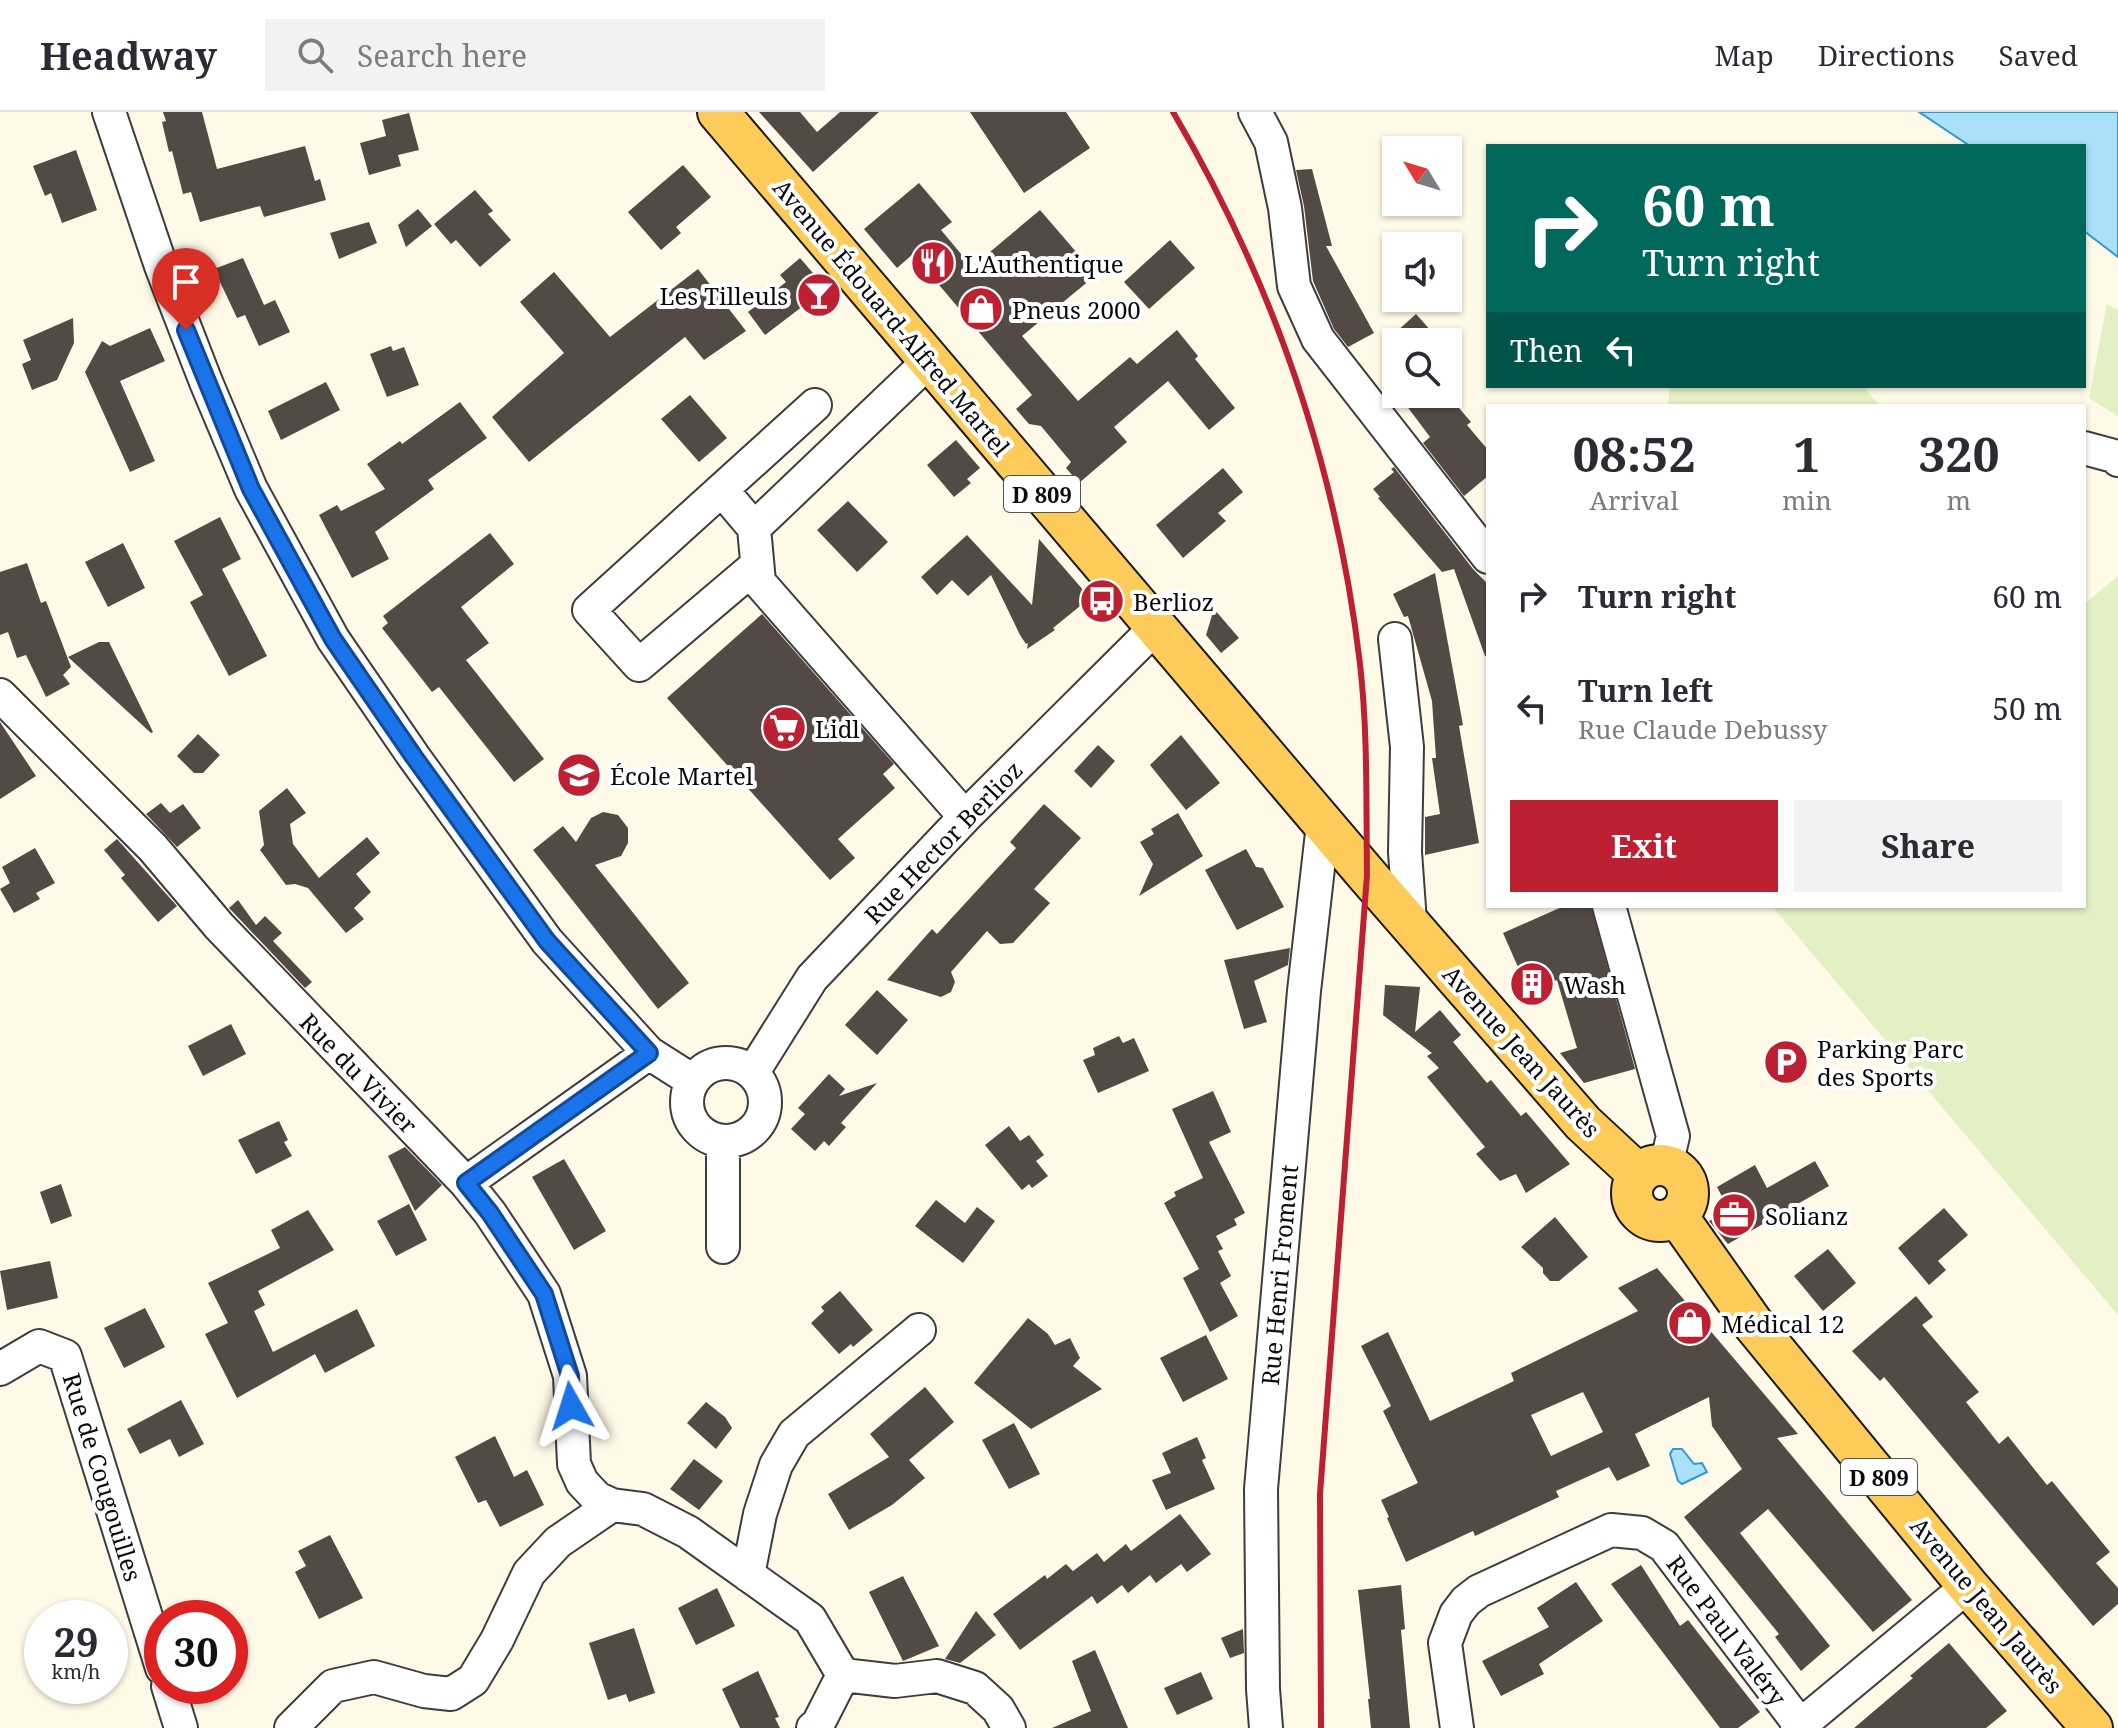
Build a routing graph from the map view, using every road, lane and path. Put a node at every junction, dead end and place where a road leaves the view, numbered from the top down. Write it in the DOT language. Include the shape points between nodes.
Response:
graph roads {
  1 [pos="109,112"];
  2 [pos="718,112"];
  3 [pos="1255,112"];
  4 [pos="929,361"];
  5 [pos="815,405"];
  6 [pos="2086,449"];
  7 [pos="2118,460"];
  8 [pos="2086,465"];
  9 [pos="2118,477"];
  10 [pos="722,490"];
  11 [pos="754,528"];
  12 [pos="1486,554"];
  13 [pos="757,565"];
  14 [pos="1155,628"];
  15 [pos="1395,639"];
  16 [pos="0,695"];
  17 [pos="965,817"];
  18 [pos="1323,824"];
  19 [pos="1610,908"];
  20 [pos="1410,922"];
  21 [pos="649,1053"];
  22 [pos="753,1072"];
  23 [pos="693,1081"];
  24 [pos="723,1142"];
  25 [pos="1653,1170"];
  26 [pos="466,1183"];
  27 [pos="723,1247"];
  28 [pos="919,1330"];
  29 [pos="0,1369"];
  30 [pos="612,1505"];
  31 [pos="748,1575"];
  32 [pos="1968,1586"];
  33 [pos="144,1610"];
  34 [pos="843,1675"];
  35 [pos="174,1704"];
  36 [pos="1798,1727"];
  37 [pos="181,1728"];
  38 [pos="291,1728"];
  39 [pos="813,1728"];
  40 [pos="1009,1728"];
  41 [pos="1266,1728"];
  42 [pos="1457,1728"];
  43 [pos="2092,1728"];
  1 -- 21 [label="street" via="161,266 251,489 333,639 547,941"];
  2 -- 4 [label="main road, Avenue Édouard-Alfred Martel / D 809"];
  3 -- 12 [label="street" via="1271,142 1294,286 1318,339"];
  4 -- 11 [label="street"];
  4 -- 14 [label="main road, Avenue Édouard-Alfred Martel / D 809"];
  5 -- 10 [label="street"];
  6 -- 7 [label="street"];
  8 -- 9 [label="street"];
  10 -- 11 [label="street"];
  10 -- 13 [label="street" via="589,610 639,665"];
  11 -- 13 [label="street"];
  13 -- 17 [label="street" via="759,582"];
  14 -- 17 [label="street, Rue Hector Berlioz"];
  14 -- 18 [label="main road, Avenue Édouard-Alfred Martel / D 809"];
  15 -- 20 [label="street" via="1407,747"];
  16 -- 26 [label="street, Rue du Vivier" via="153,848 219,926"];
  17 -- 22 [label="street, Rue Hector Berlioz" via="812,978"];
  18 -- 20 [label="main road, Avenue Édouard-Alfred Martel / D 809"];
  18 -- 41 [label="street, Rue Henri Froment" via="1261,1489"];
  19 -- 25 [label="street" via="1673,1136"];
  20 -- 25 [label="main road, Avenue Jean Jaurès / D 809" via="1583,1123"];
  21 -- 23 [label="street"];
  21 -- 26 [label="street"];
  22 -- 23 [label="street" via="721,1063"];
  22 -- 24 [label="street" via="765,1093 763,1118 747,1136"];
  23 -- 24 [label="street" via="687,1094 691,1120 699,1131"];
  24 -- 27 [label="street"];
  25 -- 32 [label="main road, Avenue Jean Jaurès / D 809" via="1633,1185 1636,1208 1654,1221 1677,1216 1754,1325"];
  26 -- 30 [label="street, Rue du Vivier" via="544,1294 570,1376 574,1464 582,1482"];
  28 -- 31 [label="street" via="794,1434 776,1465 760,1514"];
  29 -- 33 [label="street, Rue de Cougouilles" via="39,1346 65,1356"];
  30 -- 31 [label="street" via="643,1509 666,1520"];
  30 -- 38 [label="street" via="558,1542 529,1573 473,1680 451,1694 374,1677 333,1686"];
  31 -- 34 [label="street" via="810,1619"];
  32 -- 36 [label="street"];
  32 -- 43 [label="main road, Avenue Jean Jaurès / D 809"];
  34 -- 39 [label="street"];
  34 -- 40 [label="street" via="895,1681 937,1676 975,1688"];
  35 -- 37 [label="street"];
  36 -- 42 [label="street, Rue Paul Valéry" via="1664,1546 1642,1533 1611,1530 1479,1591 1456,1614 1445,1643"];
}
